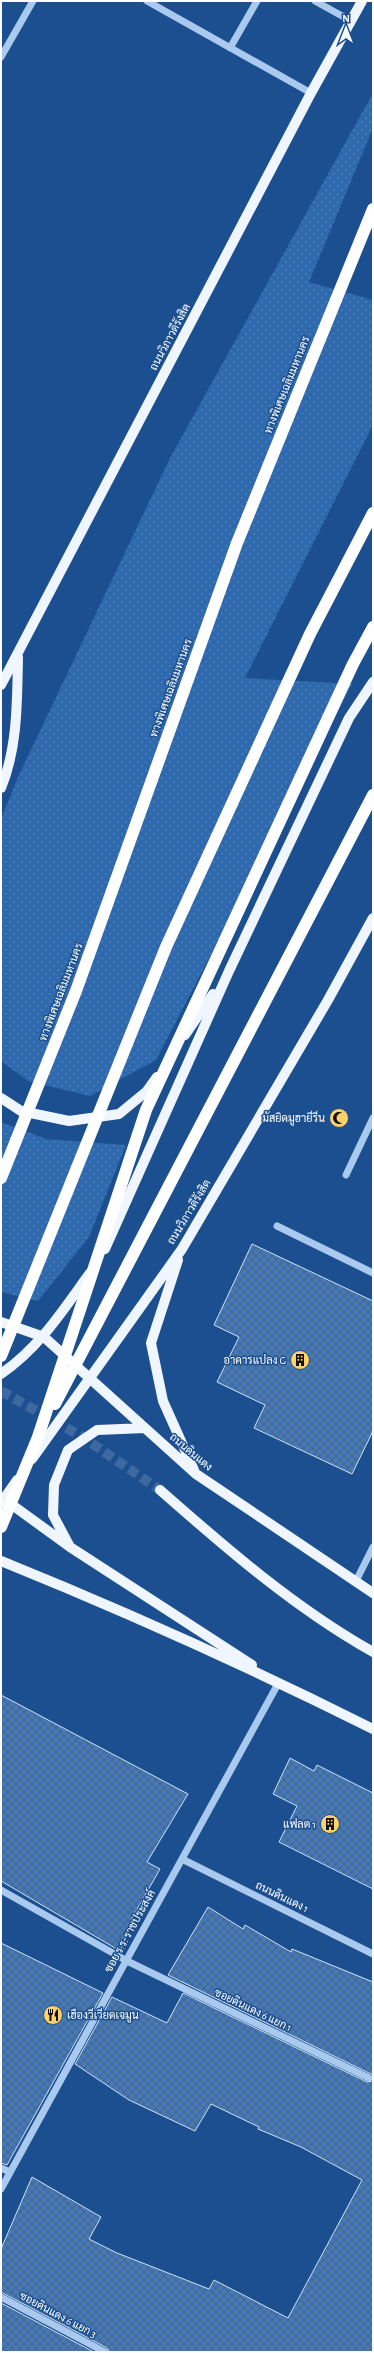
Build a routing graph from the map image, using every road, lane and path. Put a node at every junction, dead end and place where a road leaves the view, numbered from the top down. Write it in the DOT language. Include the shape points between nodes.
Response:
graph roads {
  1 [pos="32,1"];
  2 [pos="147,1"];
  3 [pos="257,1"];
  4 [pos="315,1"];
  5 [pos="362,1"];
  6 [pos="351,20"];
  7 [pos="230,48"];
  8 [pos="1,57"];
  9 [pos="311,93"];
  10 [pos="373,209"];
  11 [pos="373,513"];
  12 [pos="373,626"];
  13 [pos="18,655"];
  14 [pos="373,682"];
  15 [pos="1,685"];
  16 [pos="1,788"];
  17 [pos="373,795"];
  18 [pos="373,918"];
  19 [pos="229,971"];
  20 [pos="1,1098"];
  21 [pos="373,1118"];
  22 [pos="346,1175"];
  23 [pos="1,1178"];
  24 [pos="277,1226"];
  25 [pos="182,1249"];
  26 [pos="373,1273"];
  27 [pos="1,1322"];
  28 [pos="44,1337"];
  29 [pos="1,1356"];
  30 [pos="1,1374"];
  31 [pos="91,1378"];
  32 [pos="145,1428"];
  33 [pos="38,1437"];
  34 [pos="196,1474"];
  35 [pos="160,1490"];
  36 [pos="2,1500"];
  37 [pos="1,1527"];
  38 [pos="70,1547"];
  39 [pos="373,1547"];
  40 [pos="1,1561"];
  41 [pos="356,1581"];
  42 [pos="373,1593"];
  43 [pos="373,1652"];
  44 [pos="279,1682"];
  45 [pos="373,1730"];
  46 [pos="182,1859"];
  47 [pos="1,1890"];
  48 [pos="373,1954"];
  49 [pos="127,1961"];
  50 [pos="370,2078"];
  51 [pos="1,2168"];
  52 [pos="10,2172"];
  53 [pos="1,2189"];
  54 [pos="1,2297"];
  55 [pos="104,2352"];
  1 -- 8 [label="street"];
  2 -- 7 [label="street"];
  3 -- 7 [label="street"];
  4 -- 6 [label="street"];
  5 -- 6 [label="main road, ถนนวิภาวดีรังสิต"];
  6 -- 9 [label="main road, ถนนวิภาวดีรังสิต"];
  7 -- 9 [label="street"];
  9 -- 13 [label="main road, ถนนวิภาวดีรังสิต"];
  10 -- 23 [label="highway, ทางพิเศษเฉลิมมหานคร, bridge" via="237,543 76,991"];
  11 -- 29 [label="highway, bridge" via="310,634 166,947"];
  12 -- 33 [label="highway, bridge" via="146,1110"];
  13 -- 15 [label="main road, ถนนวิภาวดีรังสิต"];
  13 -- 16 [label="main road" via="17,719 6,777"];
  14 -- 19 [label="main road" via="349,718"];
  17 -- 33 [label="highway, bridge"];
  18 -- 25 [label="main road, ถนนวิภาวดีรังสิต" via="324,1007"];
  19 -- 20 [label="main road" via="147,1091 119,1114 69,1121 21,1111"];
  19 -- 28 [label="main road" via="101,1257"];
  21 -- 22 [label="street"];
  24 -- 26 [label="street"];
  25 -- 31 [label="main road, ถนนวิภาวดีรังสิต"];
  25 -- 34 [label="main road" via="151,1343 163,1401"];
  27 -- 28 [label="main road, ถนนดินแดง"];
  28 -- 30 [label="main road" via="22,1360"];
  28 -- 31 [label="main road, ถนนดินแดง"];
  31 -- 32 [label="main road, ถนนดินแดง"];
  31 -- 36 [label="main road, ถนนวิภาวดีรังสิต"];
  32 -- 34 [label="main road, ถนนดินแดง"];
  32 -- 38 [label="main road" via="97,1430 68,1450 54,1485 53,1515"];
  33 -- 37 [label="highway, bridge"];
  34 -- 41 [label="main road, ถนนดินแดง"];
  35 -- 43 [label="main road" via="233,1554 300,1605"];
  36 -- 38 [label="main road"];
  38 -- 44 [label="main road"];
  39 -- 41 [label="street"];
  40 -- 44 [label="main road" via="59,1584"];
  41 -- 42 [label="main road, ถนนดินแดง"];
  44 -- 45 [label="main road"];
  44 -- 46 [label="street, ซอย ร.ร. ราชประสงค์"];
  46 -- 48 [label="street, ถนนดินแดง 1"];
  46 -- 49 [label="street, ซอย ร.ร. ราชประสงค์"];
  47 -- 49 [label="street, ซอยดินแดง 6 แยก 1"];
  49 -- 50 [label="street, ซอยดินแดง 6 แยก 1"];
  49 -- 52 [label="street, ซอย ร.ร. ราชประสงค์"];
  51 -- 52 [label="street"];
  52 -- 53 [label="street, ซอย ร.ร. ราชประสงค์"];
  54 -- 55 [label="street, ซอยดินแดง 6 แยก 3"];
}
